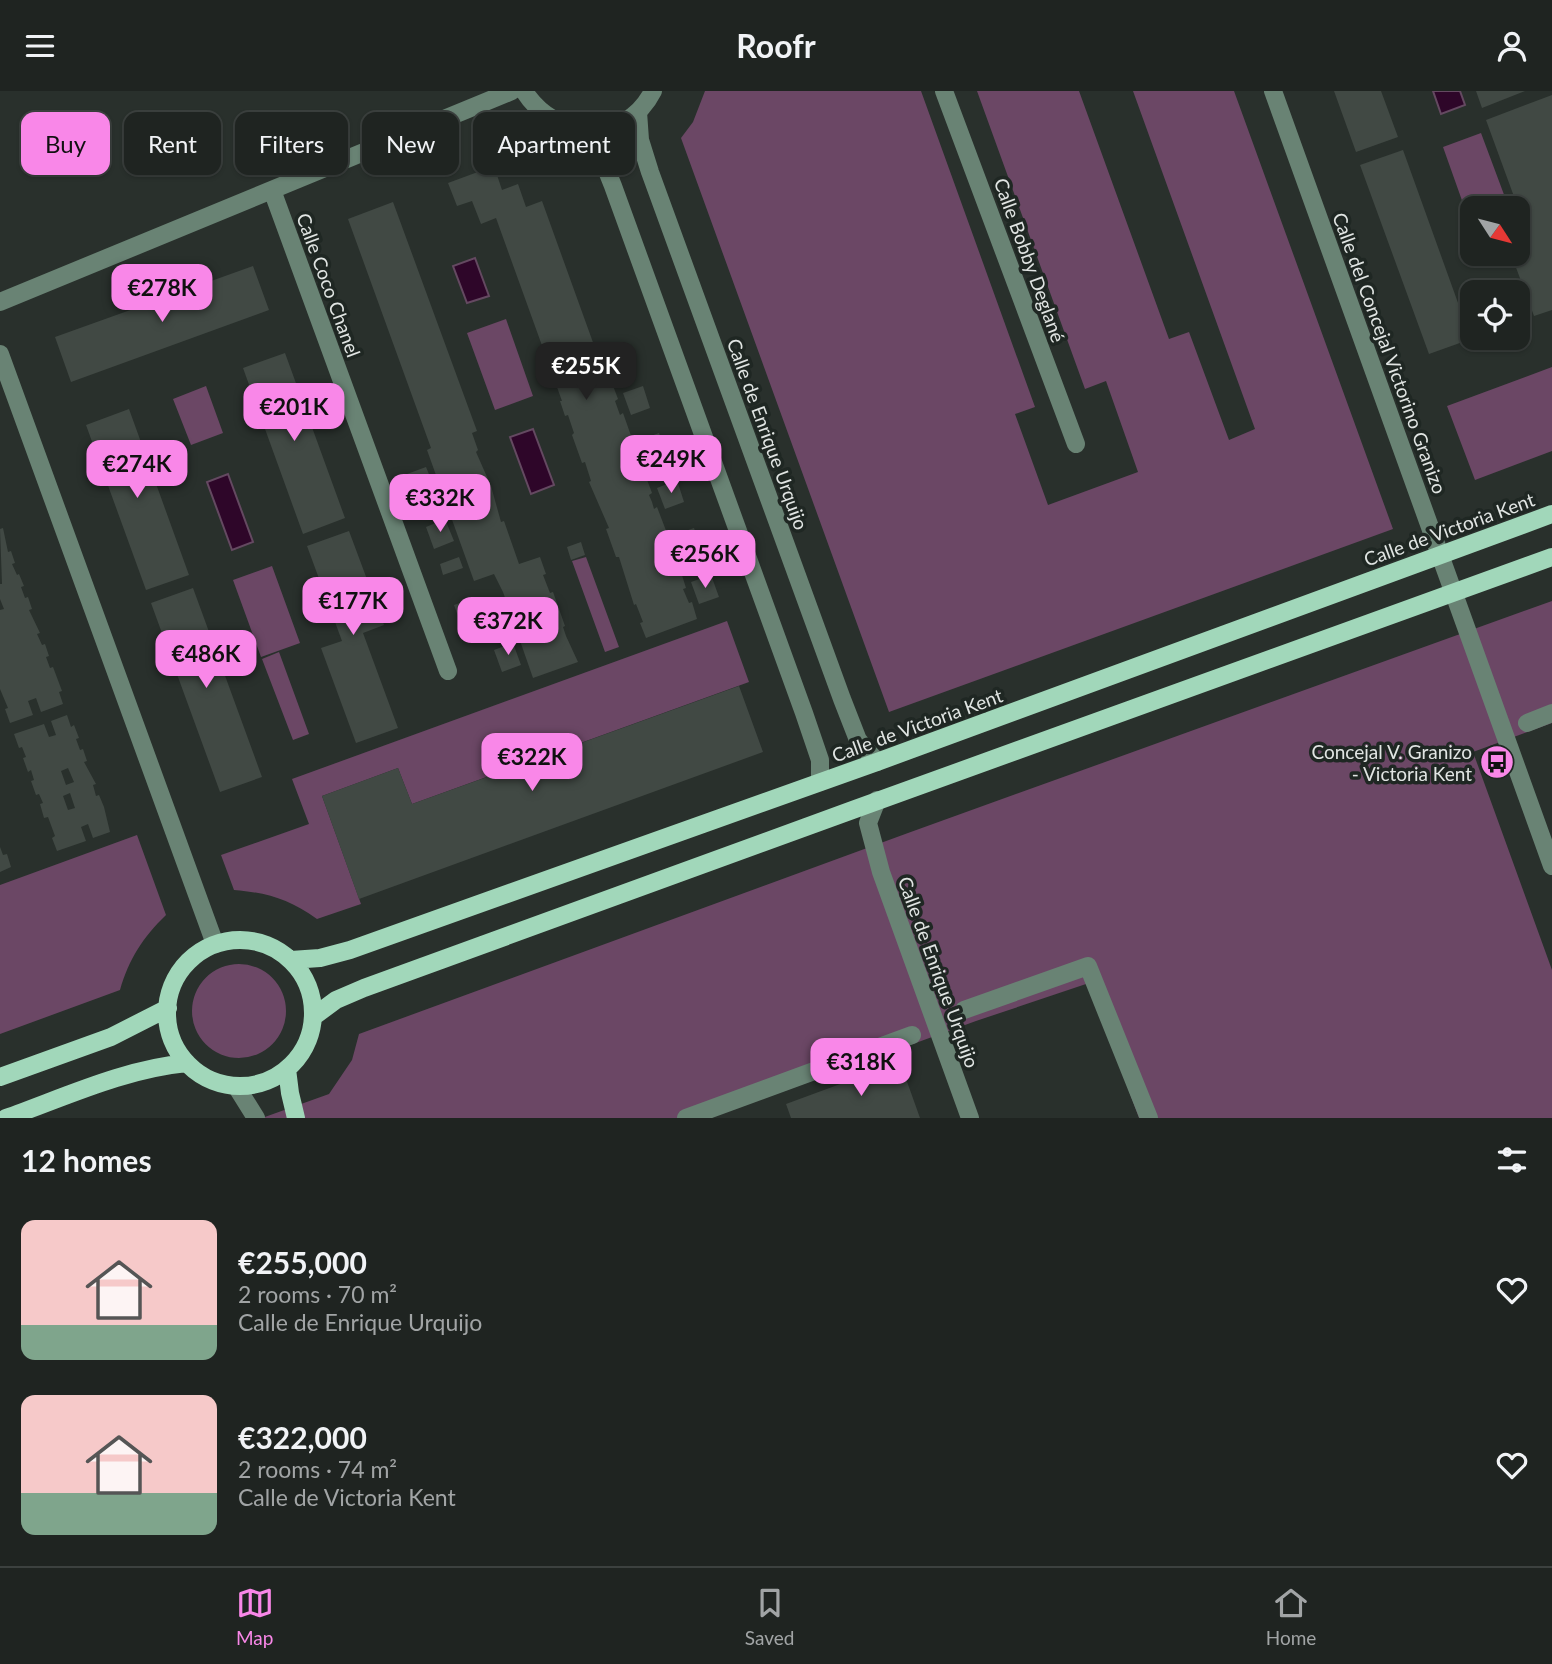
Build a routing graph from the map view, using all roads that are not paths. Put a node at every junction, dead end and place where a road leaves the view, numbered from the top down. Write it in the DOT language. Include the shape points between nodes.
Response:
graph roads {
  1 [pos="512,91"];
  2 [pos="524,91"];
  3 [pos="653,91"];
  4 [pos="944,91"];
  5 [pos="1273,91"];
  6 [pos="541,112"];
  7 [pos="638,112"];
  8 [pos="635,114"];
  9 [pos="609,175"];
  10 [pos="272,190"];
  11 [pos="0,302"];
  12 [pos="0,354"];
  13 [pos="1076,444"];
  14 [pos="1552,514"];
  15 [pos="1441,554"];
  16 [pos="1552,557"];
  17 [pos="1453,593"];
  18 [pos="448,671"];
  19 [pos="1552,713"];
  20 [pos="1527,723"];
  21 [pos="877,762"];
  22 [pos="820,782"];
  23 [pos="877,800"];
  24 [pos="1552,866"];
  25 [pos="215,944"];
  26 [pos="291,960"];
  27 [pos="168,1007"];
  28 [pos="964,1010"];
  29 [pos="313,1017"];
  30 [pos="912,1035"];
  31 [pos="187,1063"];
  32 [pos="287,1069"];
  33 [pos="0,1077"];
  34 [pos="236,1086"];
  35 [pos="6,1118"];
  36 [pos="256,1118"];
  37 [pos="296,1118"];
  38 [pos="686,1118"];
  39 [pos="970,1118"];
  40 [pos="1149,1118"];
  1 -- 10 [label="street"];
  2 -- 6 [label="street"];
  3 -- 7 [label="street"];
  4 -- 13 [label="street, Calle Bobby Deglané"];
  5 -- 15 [label="street, Calle del Concejal Victorino Granizo"];
  7 -- 8 [label="street"];
  7 -- 21 [label="street, Calle de Enrique Urquijo" via="640,140 650,172 833,673 858,740"];
  9 -- 22 [label="street" via="804,713 820,760"];
  10 -- 11 [label="street"];
  10 -- 18 [label="street, Calle Coco Chanel"];
  12 -- 25 [label="street"];
  14 -- 15 [label="main road, Calle de Victoria Kent"];
  15 -- 17 [label="street, Calle del Concejal Victorino Granizo"];
  15 -- 21 [label="main road, Calle de Victoria Kent"];
  16 -- 17 [label="main road"];
  17 -- 23 [label="main road"];
  17 -- 24 [label="street, Calle del Concejal Victorino Granizo"];
  19 -- 20 [label="street"];
  21 -- 22 [label="main road, Calle de Victoria Kent"];
  22 -- 26 [label="main road, Calle de Victoria Kent" via="350,950"];
  23 -- 29 [label="main road" via="364,988"];
  23 -- 39 [label="street, Calle de Enrique Urquijo" via="868,823 881,872"];
  25 -- 26 [label="main road" via="231,940 264,943"];
  25 -- 27 [label="main road" via="187,962 174,983"];
  26 -- 29 [label="main road" via="312,996"];
  27 -- 31 [label="main road" via="171,1037"];
  27 -- 33 [label="main road" via="111,1037"];
  28 -- 40 [label="street" via="1088,966"];
  29 -- 32 [label="main road" via="305,1045"];
  30 -- 38 [label="street"];
  31 -- 34 [label="main road" via="209,1079"];
  31 -- 35 [label="main road" via="124,1075"];
  32 -- 34 [label="main road" via="272,1079"];
  32 -- 37 [label="main road"];
  34 -- 36 [label="street"];
}
